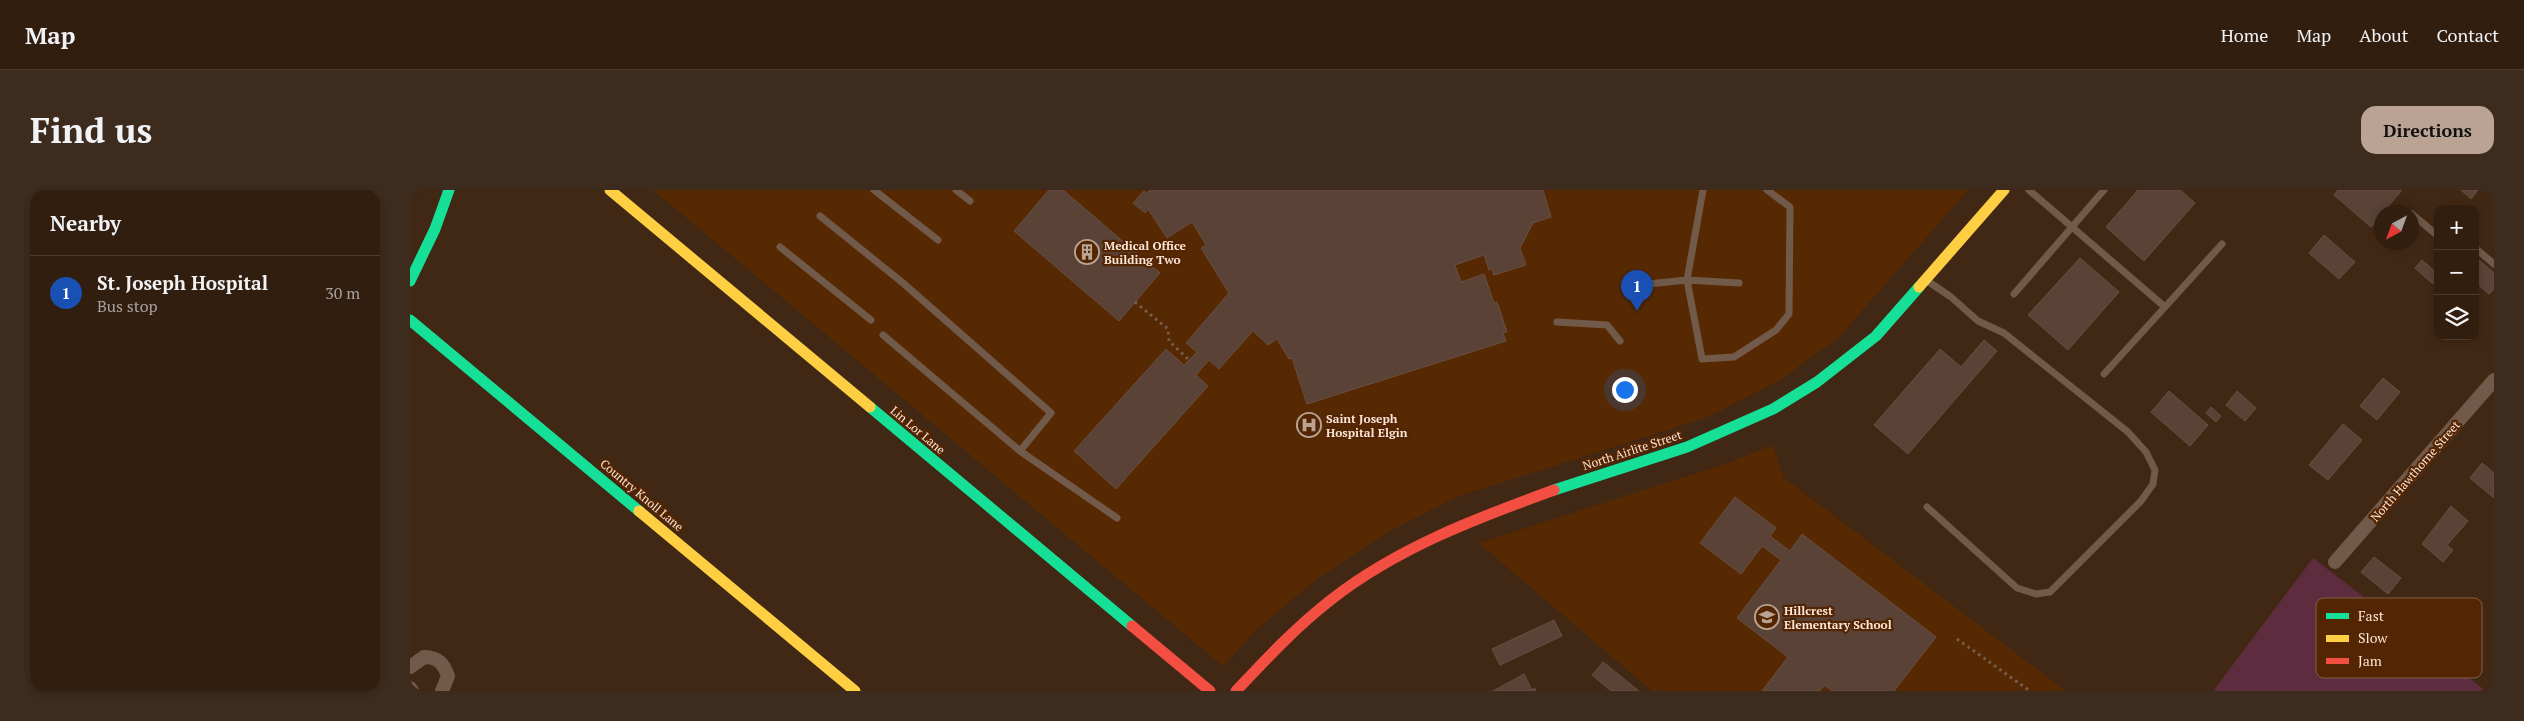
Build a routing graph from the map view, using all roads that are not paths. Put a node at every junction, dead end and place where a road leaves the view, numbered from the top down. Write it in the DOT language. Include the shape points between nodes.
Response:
graph roads {
  1 [pos="449,190"];
  2 [pos="610,190"];
  3 [pos="874,190"];
  4 [pos="956,190"];
  5 [pos="1703,190"];
  6 [pos="1767,190"];
  7 [pos="2004,190"];
  8 [pos="2029,190"];
  9 [pos="2104,190"];
  10 [pos="970,201"];
  11 [pos="820,216"];
  12 [pos="2419,220"];
  13 [pos="2072,227"];
  14 [pos="2434,233"];
  15 [pos="938,240"];
  16 [pos="2222,244"];
  17 [pos="780,247"];
  18 [pos="2477,250"];
  19 [pos="2494,264"];
  20 [pos="1687,280"];
  21 [pos="1926,280"];
  22 [pos="410,281"];
  23 [pos="1739,283"];
  24 [pos="1648,284"];
  25 [pos="2014,294"];
  26 [pos="2165,307"];
  27 [pos="410,320"];
  28 [pos="871,320"];
  29 [pos="1557,322"];
  30 [pos="883,335"];
  31 [pos="1620,341"];
  32 [pos="2104,374"];
  33 [pos="2494,380"];
  34 [pos="1020,451"];
  35 [pos="1927,507"];
  36 [pos="1117,518"];
  37 [pos="2335,562"];
  38 [pos="410,667"];
  39 [pos="410,688"];
  40 [pos="443,690"];
  41 [pos="412,691"];
  42 [pos="855,691"];
  43 [pos="1210,691"];
  44 [pos="1236,691"];
  1 -- 22 [label="street"];
  2 -- 43 [label="street, Lin Lor Lane"];
  3 -- 15 [label="lane"];
  4 -- 10 [label="lane"];
  5 -- 20 [label="lane"];
  6 -- 20 [label="lane" via="1790,207 1789,314 1776,330 1734,357 1702,359"];
  7 -- 21 [label="street, North Airlite Street"];
  8 -- 13 [label="lane"];
  9 -- 13 [label="lane"];
  11 -- 34 [label="lane" via="903,283 1051,413"];
  12 -- 14 [label="lane"];
  13 -- 25 [label="lane"];
  13 -- 26 [label="lane"];
  16 -- 26 [label="lane"];
  17 -- 28 [label="lane"];
  18 -- 19 [label="lane"];
  20 -- 23 [label="lane"];
  20 -- 24 [label="lane"];
  21 -- 35 [label="lane" via="1978,321 2004,333 2128,432 2146,452 2155,470 2153,484 2141,501 2050,592 2036,594 2017,588"];
  21 -- 44 [label="street, North Airlite Street" via="1876,336 1817,382 1773,410 1688,447 1554,489 1478,518 1388,561 1333,598 1287,637"];
  26 -- 32 [label="lane"];
  27 -- 42 [label="street, Country Knoll Lane"];
  29 -- 31 [label="lane" via="1607,326"];
  30 -- 34 [label="lane"];
  33 -- 37 [label="street, North Hawthorne Street"];
  34 -- 36 [label="lane"];
  38 -- 40 [label="street" via="424,657 437,659 448,676"];
  39 -- 41 [label="street"];
}
